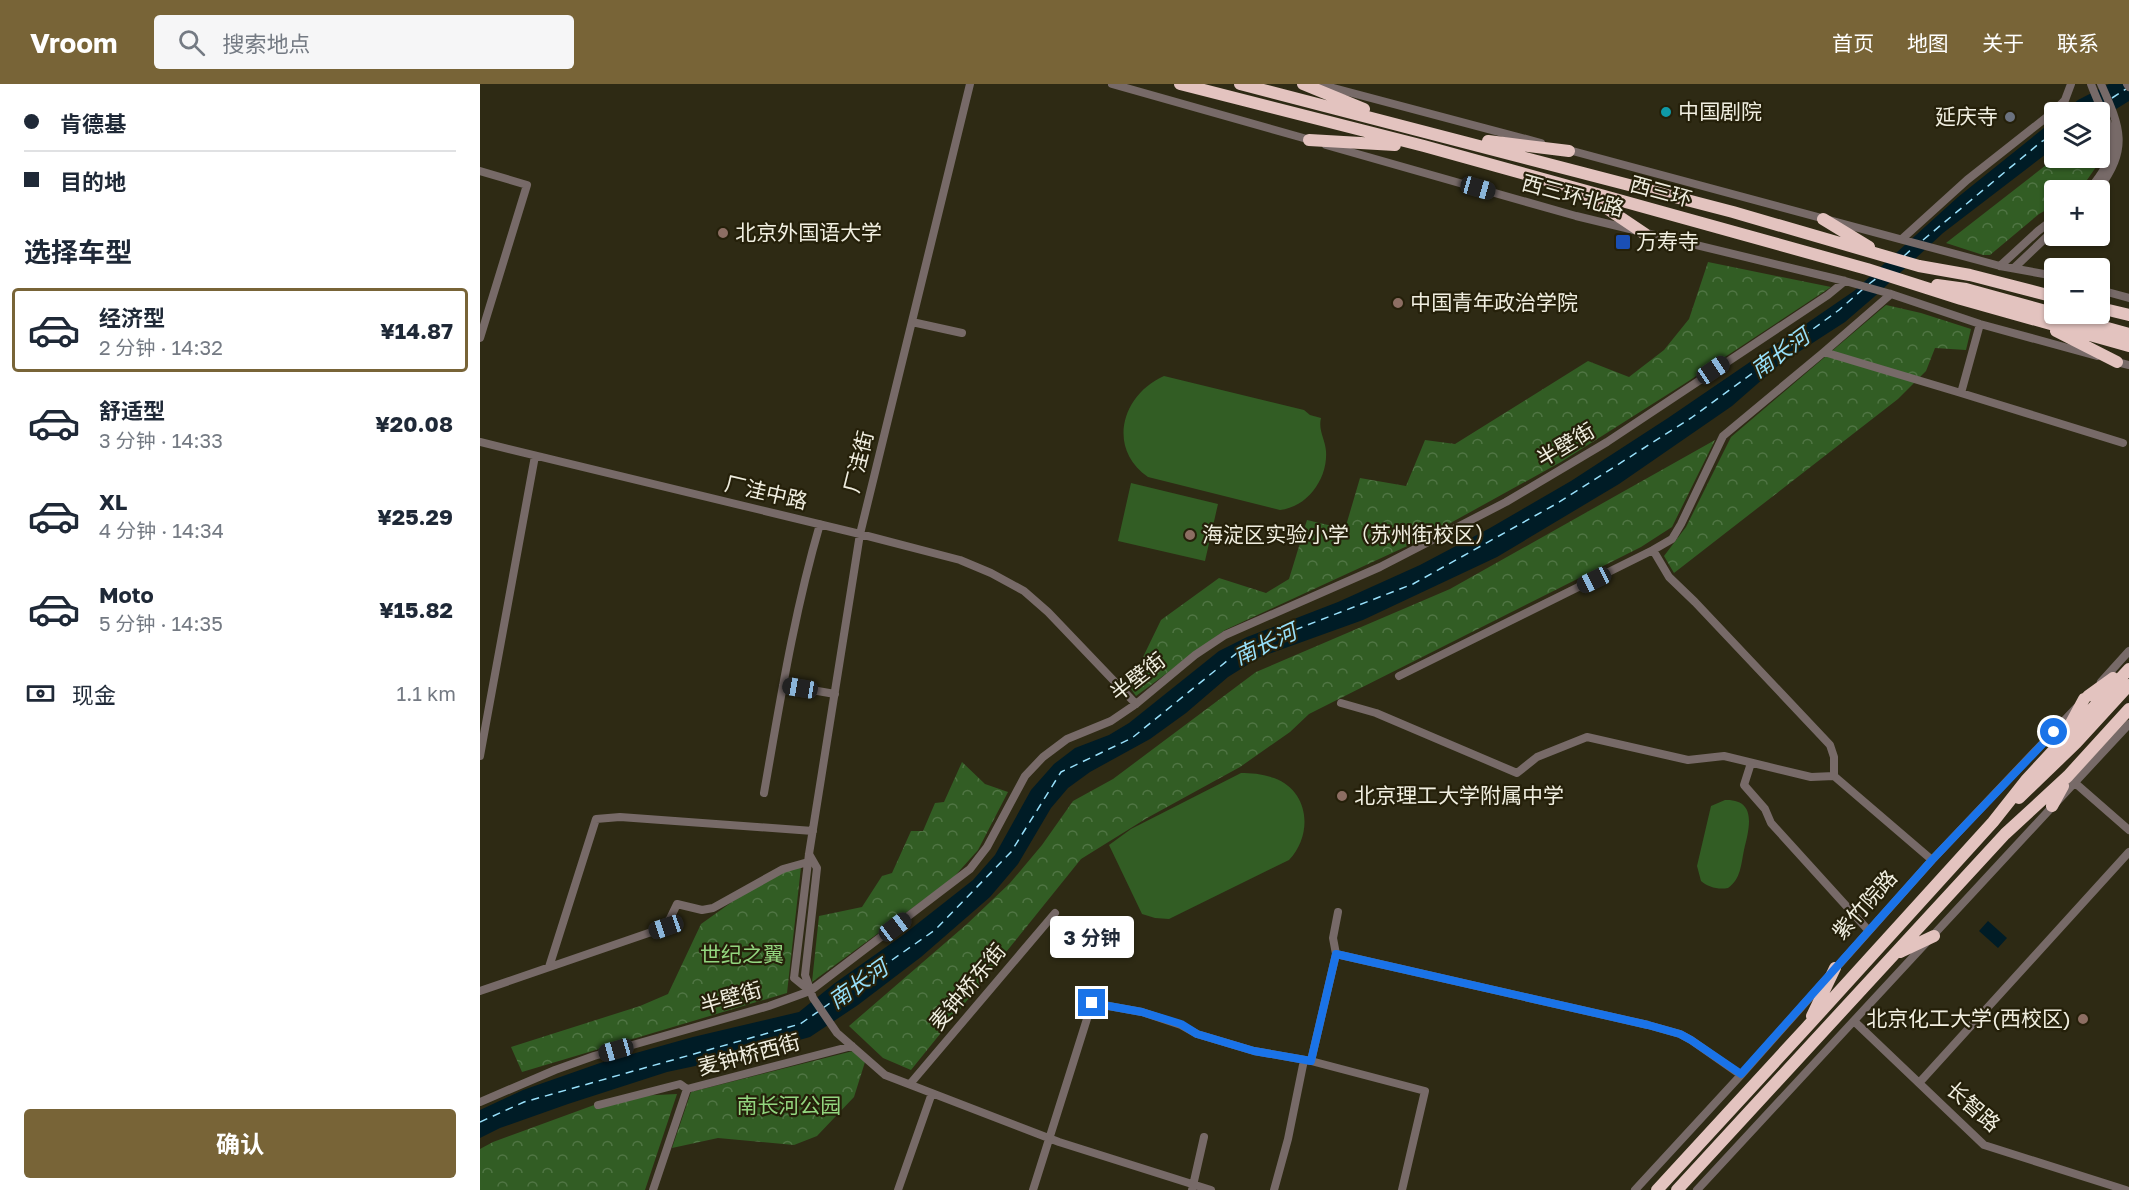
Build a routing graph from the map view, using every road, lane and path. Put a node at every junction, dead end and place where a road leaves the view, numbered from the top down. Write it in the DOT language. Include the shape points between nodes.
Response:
graph roads {
  1 [pos="970,84"];
  2 [pos="1112,84"];
  3 [pos="1180,84"];
  4 [pos="1240,84"];
  5 [pos="1303,84"];
  6 [pos="1318,84"];
  7 [pos="2071,84"];
  8 [pos="2101,84"];
  9 [pos="2092,86"];
  10 [pos="1345,87"];
  11 [pos="2111,117"];
  12 [pos="1410,127"];
  13 [pos="1445,136"];
  14 [pos="1309,140"];
  15 [pos="1424,147"];
  16 [pos="1569,150"];
  17 [pos="480,171"];
  18 [pos="2097,180"];
  19 [pos="2106,180"];
  20 [pos="1579,189"];
  21 [pos="1823,219"];
  22 [pos="2044,226"];
  23 [pos="1645,234"];
  24 [pos="1903,238"];
  25 [pos="2044,239"];
  26 [pos="1883,255"];
  27 [pos="1919,266"];
  28 [pos="2000,266"];
  29 [pos="2014,268"];
  30 [pos="2044,274"];
  31 [pos="1901,279"];
  32 [pos="1849,282"];
  33 [pos="2110,293"];
  34 [pos="1891,294"];
  35 [pos="2044,294"];
  36 [pos="2129,298"];
  37 [pos="2044,304"];
  38 [pos="2110,310"];
  39 [pos="2129,315"];
  40 [pos="2030,319"];
  41 [pos="912,322"];
  42 [pos="2110,323"];
  43 [pos="1980,324"];
  44 [pos="2129,328"];
  45 [pos="962,333"];
  46 [pos="2129,334"];
  47 [pos="480,338"];
  48 [pos="2129,346"];
  49 [pos="1824,352"];
  50 [pos="2123,364"];
  51 [pos="1961,393"];
  52 [pos="480,442"];
  53 [pos="2123,443"];
  54 [pos="535,456"];
  55 [pos="820,524"];
  56 [pos="860,534"];
  57 [pos="1653,550"];
  58 [pos="2129,651"];
  59 [pos="2129,668"];
  60 [pos="1399,676"];
  61 [pos="783,685"];
  62 [pos="2129,685"];
  63 [pos="835,694"];
  64 [pos="2129,695"];
  65 [pos="2086,698"];
  66 [pos="1341,703"];
  67 [pos="1136,704"];
  68 [pos="2129,709"];
  69 [pos="2129,724"];
  70 [pos="2063,740"];
  71 [pos="2078,746"];
  72 [pos="480,756"];
  73 [pos="1751,763"];
  74 [pos="1834,777"];
  75 [pos="2071,779"];
  76 [pos="764,793"];
  77 [pos="2052,806"];
  78 [pos="1993,822"];
  79 [pos="2129,830"];
  80 [pos="813,831"];
  81 [pos="2005,834"];
  82 [pos="2129,852"];
  83 [pos="809,858"];
  84 [pos="1932,860"];
  85 [pos="1338,912"];
  86 [pos="1054,913"];
  87 [pos="1869,931"];
  88 [pos="1934,936"];
  89 [pos="1336,954"];
  90 [pos="1894,955"];
  91 [pos="549,967"];
  92 [pos="1835,968"];
  93 [pos="480,990"];
  94 [pos="812,994"];
  95 [pos="1855,1022"];
  96 [pos="1806,1028"];
  97 [pos="852,1046"];
  98 [pos="1308,1060"];
  99 [pos="1741,1074"];
  100 [pos="1919,1083"];
  101 [pos="910,1084"];
  102 [pos="687,1089"];
  103 [pos="932,1093"];
  104 [pos="480,1102"];
  105 [pos="598,1105"];
  106 [pos="1204,1137"];
  107 [pos="1051,1138"];
  108 [pos="1192,1187"];
  109 [pos="653,1190"];
  110 [pos="898,1190"];
  111 [pos="1033,1190"];
  112 [pos="1211,1190"];
  113 [pos="1274,1190"];
  114 [pos="1402,1190"];
  115 [pos="1635,1190"];
  116 [pos="1656,1190"];
  117 [pos="1677,1190"];
  118 [pos="1697,1190"];
  119 [pos="2126,1190"];
  1 -- 41 [label="street, 厂洼街"];
  2 -- 14 [label="street, 西三环北路"];
  3 -- 15 [label="highway, 西三环"];
  4 -- 12 [label="highway, 西三环"];
  5 -- 12 [label="highway"];
  6 -- 10 [label="street, 西三环北路"];
  7 -- 24 [label="street" via="2065,100 2052,113 1967,180"];
  8 -- 11 [label="street"];
  9 -- 11 [label="street"];
  10 -- 16 [label="street, 西三环北路"];
  11 -- 18 [label="street" via="2115,147"];
  11 -- 19 [label="street" via="2123,140"];
  12 -- 13 [label="highway, 西三环"];
  13 -- 16 [label="highway"];
  13 -- 26 [label="highway, 西三环"];
  14 -- 15 [label="highway"];
  14 -- 23 [label="street, 西三环北路"];
  15 -- 20 [label="highway, 西三环"];
  16 -- 21 [label="street, 西三环北路"];
  17 -- 47 [label="street" via="527,185"];
  20 -- 23 [label="highway"];
  20 -- 31 [label="highway, 西三环"];
  21 -- 24 [label="street, 西三环北路"];
  21 -- 26 [label="highway"];
  22 -- 28 [label="street"];
  23 -- 32 [label="street, 西三环北路"];
  24 -- 28 [label="street, 西三环北路"];
  25 -- 29 [label="street"];
  26 -- 27 [label="highway, 西三环"];
  27 -- 35 [label="highway, 西三环"];
  27 -- 37 [label="highway"];
  28 -- 29 [label="street, 西三环北路"];
  29 -- 30 [label="street, 西三环北路"];
  31 -- 40 [label="highway, 西三环"];
  31 -- 46 [label="highway" via="1966,290"];
  32 -- 34 [label="street, 西三环北路"];
  32 -- 67 [label="street, 半壁街" via="1606,442 1506,502 1380,567 1225,635"];
  33 -- 36 [label="street"];
  34 -- 43 [label="street, 西三环北路"];
  34 -- 49 [label="street"];
  38 -- 39 [label="highway"];
  40 -- 48 [label="highway, 西三环"];
  40 -- 50 [label="highway"];
  41 -- 45 [label="street"];
  41 -- 56 [label="street, 厂洼街"];
  42 -- 44 [label="highway"];
  43 -- 50 [label="street, 西三环北路"];
  43 -- 51 [label="street"];
  49 -- 51 [label="street"];
  49 -- 57 [label="street" via="1723,436 1672,539"];
  51 -- 53 [label="street"];
  52 -- 54 [label="street, 厂洼中路"];
  54 -- 55 [label="street, 厂洼中路"];
  54 -- 72 [label="street"];
  55 -- 56 [label="street, 厂洼中路"];
  55 -- 61 [label="street"];
  56 -- 63 [label="street, 厂洼街"];
  56 -- 67 [label="street, 厂洼中路" via="960,560 1024,591"];
  57 -- 60 [label="street"];
  57 -- 74 [label="street" via="1669,577 1830,746"];
  58 -- 65 [label="street, 紫竹院路"];
  59 -- 65 [label="highway"];
  59 -- 70 [label="highway, 紫竹院路"];
  61 -- 63 [label="street"];
  61 -- 76 [label="street"];
  62 -- 71 [label="highway"];
  63 -- 80 [label="street, 厂洼街"];
  64 -- 71 [label="highway"];
  65 -- 70 [label="highway"];
  65 -- 84 [label="street, 紫竹院路"];
  66 -- 73 [label="street" via="1376,713 1517,773 1537,757 1587,737 1688,760 1724,756"];
  67 -- 94 [label="street, 半壁街" via="1111,721 1067,739 1043,757 1025,776 987,847 970,869"];
  68 -- 75 [label="highway"];
  69 -- 75 [label="street"];
  70 -- 78 [label="highway, 紫竹院路"];
  71 -- 78 [label="highway"];
  71 -- 81 [label="highway"];
  73 -- 74 [label="street" via="1811,777"];
  73 -- 87 [label="street" via="1744,785 1765,809 1771,823"];
  74 -- 84 [label="street"];
  75 -- 77 [label="highway"];
  75 -- 79 [label="street"];
  75 -- 81 [label="highway"];
  77 -- 88 [label="street"];
  78 -- 96 [label="highway, 紫竹院路"];
  80 -- 83 [label="street, 厂洼街"];
  80 -- 91 [label="street" via="621,817 596,819"];
  81 -- 90 [label="highway"];
  82 -- 100 [label="street"];
  83 -- 91 [label="street" via="712,908 702,910 677,904 666,927"];
  83 -- 94 [label="street, 厂洼街" via="794,978"];
  84 -- 87 [label="street, 紫竹院路"];
  85 -- 89 [label="street" via="1333,938"];
  86 -- 101 [label="street, 麦钟桥东街"];
  87 -- 92 [label="street, 紫竹院路"];
  88 -- 90 [label="highway"];
  88 -- 95 [label="street"];
  89 -- 98 [label="street"];
  89 -- 99 [label="street" via="1680,1034"];
  90 -- 117 [label="highway"];
  91 -- 93 [label="street"];
  92 -- 96 [label="highway"];
  92 -- 99 [label="street, 紫竹院路"];
  94 -- 97 [label="street" via="837,1033"];
  94 -- 104 [label="street, 半壁街" via="594,1056"];
  95 -- 100 [label="street, 长智路"];
  95 -- 118 [label="street"];
  96 -- 116 [label="highway, 紫竹院路"];
  97 -- 101 [label="street" via="885,1075"];
  97 -- 102 [label="street, 麦钟桥西街"];
  98 -- 107 [label="street" via="1254,1051 1142,1012 1092,1003"];
  98 -- 113 [label="street"];
  98 -- 114 [label="street" via="1425,1091"];
  99 -- 115 [label="street, 紫竹院路"];
  100 -- 119 [label="street, 长智路" via="1984,1145"];
  101 -- 103 [label="street"];
  102 -- 105 [label="street" via="680,1084"];
  102 -- 109 [label="street, 麦钟桥西街"];
  103 -- 107 [label="street"];
  103 -- 110 [label="street"];
  106 -- 108 [label="street"];
  107 -- 108 [label="street"];
  107 -- 111 [label="street"];
  108 -- 112 [label="street"];
}
